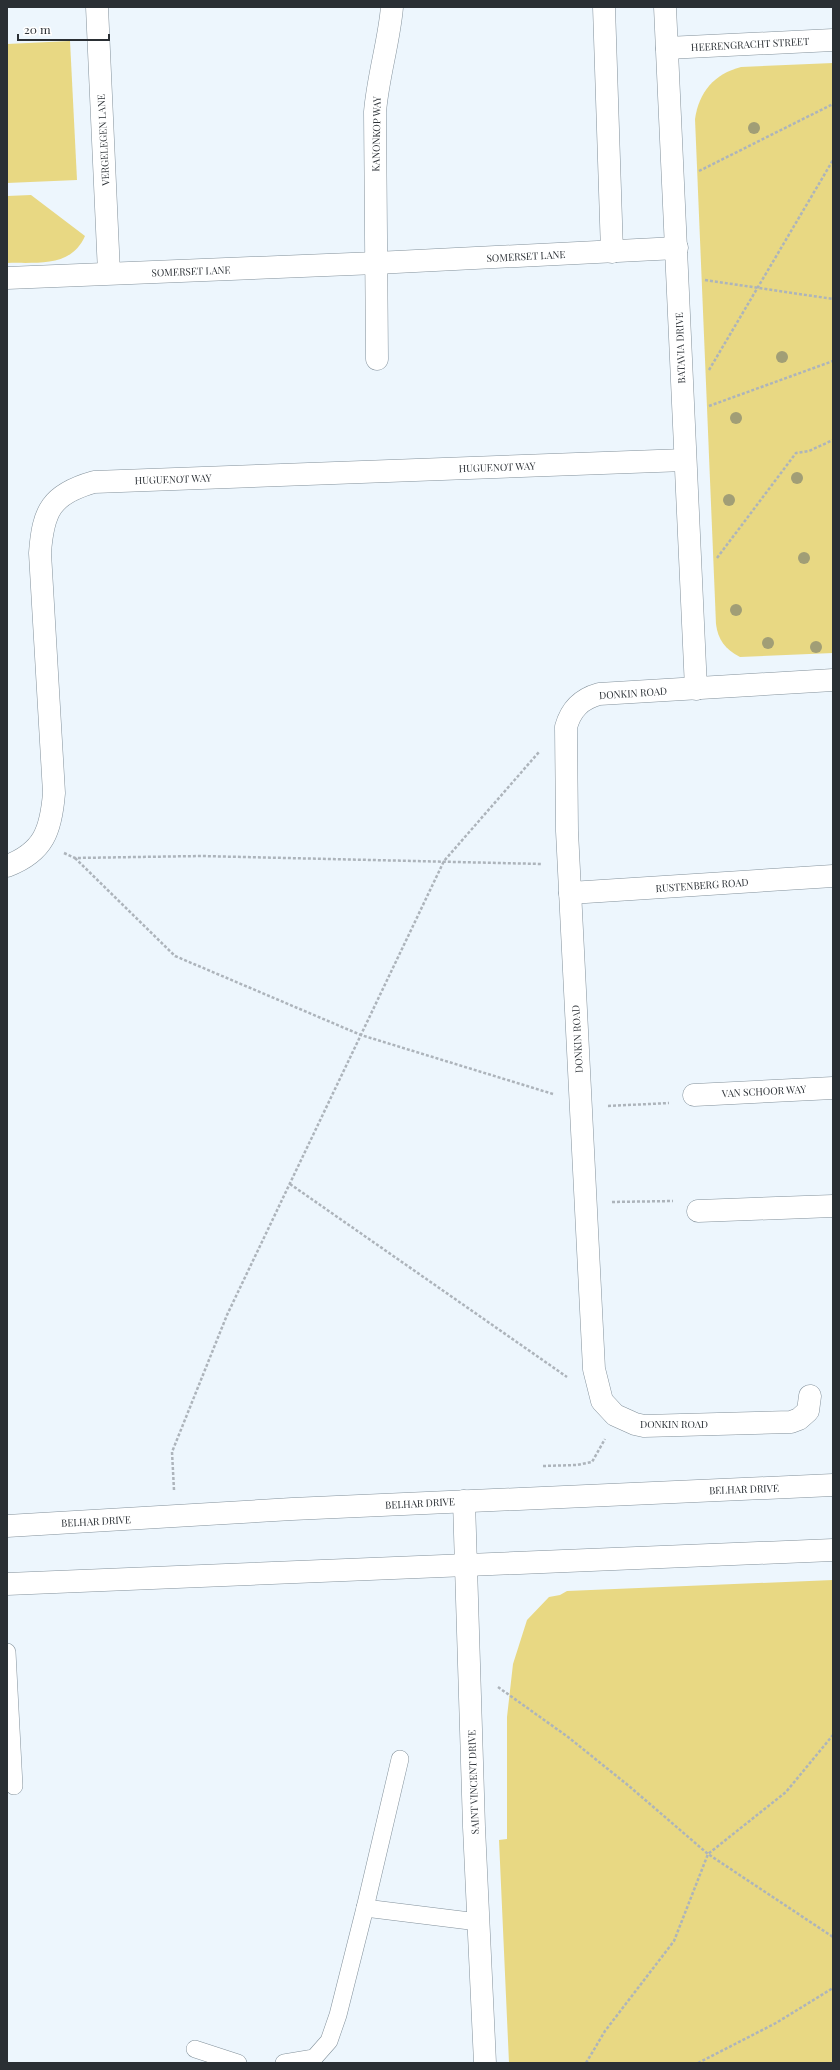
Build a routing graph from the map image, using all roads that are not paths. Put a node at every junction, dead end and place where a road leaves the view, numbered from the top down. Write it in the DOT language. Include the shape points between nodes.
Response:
graph roads {
  1 [pos="97,7"];
  2 [pos="392,7"];
  3 [pos="604,7"];
  4 [pos="665,7"];
  5 [pos="833,40"];
  6 [pos="667,48"];
  7 [pos="677,248"];
  8 [pos="612,252"];
  9 [pos="376,263"];
  10 [pos="109,273"];
  11 [pos="7,278"];
  12 [pos="377,359"];
  13 [pos="685,460"];
  14 [pos="833,680"];
  15 [pos="696,689"];
  16 [pos="7,866"];
  17 [pos="833,876"];
  18 [pos="570,893"];
  19 [pos="833,1088"];
  20 [pos="694,1095"];
  21 [pos="833,1206"];
  22 [pos="698,1211"];
  23 [pos="810,1396"];
  24 [pos="833,1485"];
  25 [pos="464,1501"];
  26 [pos="7,1526"];
  27 [pos="833,1550"];
  28 [pos="467,1565"];
  29 [pos="7,1584"];
  30 [pos="7,1652"];
  31 [pos="400,1759"];
  32 [pos="14,1786"];
  33 [pos="365,1908"];
  34 [pos="478,1922"];
  35 [pos="195,2049"];
  36 [pos="238,2063"];
  37 [pos="284,2063"];
  38 [pos="485,2063"];
  1 -- 10 [label="street, VERGELEGEN LANE"];
  2 -- 9 [label="street, KANONKOP WAY" via="375,112"];
  3 -- 8 [label="street"];
  4 -- 6 [label="street, BATAVIA DRIVE"];
  5 -- 6 [label="street, HEERENGRACHT STREET"];
  6 -- 7 [label="street, BATAVIA DRIVE"];
  7 -- 8 [label="street, SOMERSET LANE"];
  7 -- 13 [label="street, BATAVIA DRIVE"];
  8 -- 9 [label="street, SOMERSET LANE"];
  9 -- 10 [label="street, SOMERSET LANE"];
  9 -- 12 [label="street"];
  10 -- 11 [label="street, SOMERSET LANE"];
  13 -- 15 [label="street, BATAVIA DRIVE"];
  13 -- 16 [label="street, HUGUENOT WAY" via="94,482 59,497 48,512 42,527 40,553 54,793 52,817 47,832 34,851 21,861"];
  14 -- 15 [label="street, DONKIN ROAD"];
  15 -- 18 [label="street, DONKIN ROAD" via="599,694 582,701 568,718 566,727"];
  17 -- 18 [label="street, RUSTENBERG ROAD"];
  18 -- 23 [label="street, DONKIN ROAD" via="594,1369 608,1408 635,1424 644,1426 791,1422 808,1411"];
  19 -- 20 [label="street, VAN SCHOOR WAY"];
  21 -- 22 [label="street"];
  24 -- 25 [label="street, BELHAR DRIVE"];
  25 -- 26 [label="street, BELHAR DRIVE"];
  25 -- 28 [label="street, SAINT VINCENT DRIVE"];
  27 -- 28 [label="street"];
  28 -- 29 [label="street"];
  28 -- 34 [label="street, SAINT VINCENT DRIVE"];
  30 -- 32 [label="lane"];
  31 -- 33 [label="lane"];
  33 -- 34 [label="lane"];
  33 -- 37 [label="lane" via="329,2041 314,2058"];
  34 -- 38 [label="street, SAINT VINCENT DRIVE"];
  35 -- 36 [label="lane"];
}
